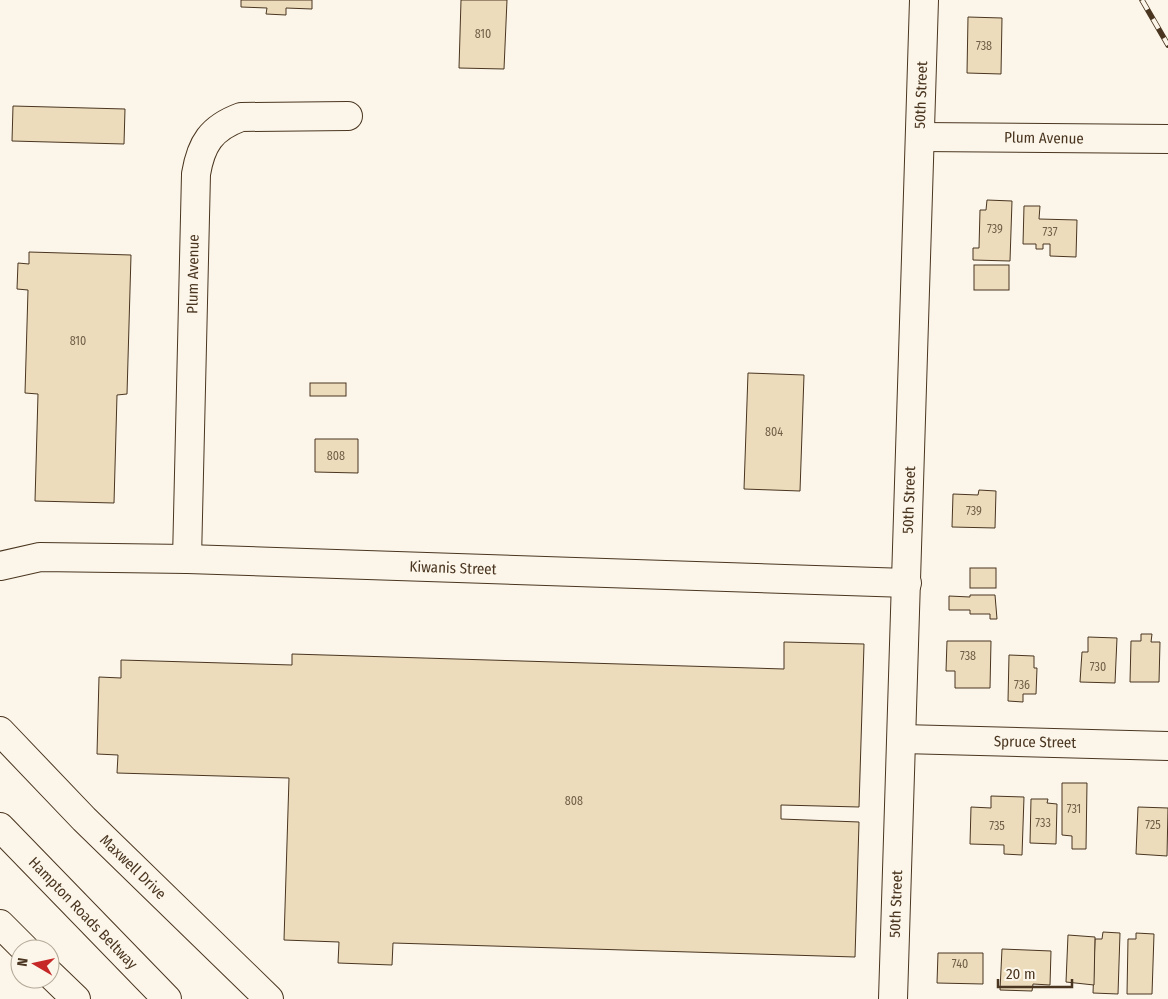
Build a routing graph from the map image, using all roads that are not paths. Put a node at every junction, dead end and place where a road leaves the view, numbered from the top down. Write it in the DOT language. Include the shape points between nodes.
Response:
graph roads {
  1 [pos="924,0"];
  2 [pos="348,116"];
  3 [pos="920,137"];
  4 [pos="1168,139"];
  5 [pos="187,559"];
  6 [pos="0,566"];
  7 [pos="907,583"];
  8 [pos="0,731"];
  9 [pos="902,739"];
  10 [pos="1168,746"];
  11 [pos="0,827"];
  12 [pos="0,924"];
  13 [pos="15,939"];
  14 [pos="60,984"];
  15 [pos="76,999"];
  16 [pos="167,999"];
  17 [pos="269,999"];
  18 [pos="893,999"];
  1 -- 3 [label="main road, 50th Street"];
  2 -- 5 [label="main road, Plum Avenue" via="241,117 227,122 215,132 204,143 199,155"];
  3 -- 4 [label="main road, Plum Avenue"];
  3 -- 7 [label="main road, 50th Street"];
  5 -- 6 [label="main road, Kiwanis Street" via="40,557"];
  5 -- 7 [label="main road, Kiwanis Street"];
  7 -- 9 [label="main road, 50th Street"];
  8 -- 17 [label="main road, Maxwell Drive" via="91,826"];
  9 -- 10 [label="main road, Spruce Street"];
  9 -- 18 [label="main road, 50th Street"];
  11 -- 16 [label="main road, Hampton Roads Beltway"];
  12 -- 13 [label="main road"];
  14 -- 15 [label="main road"];
}
